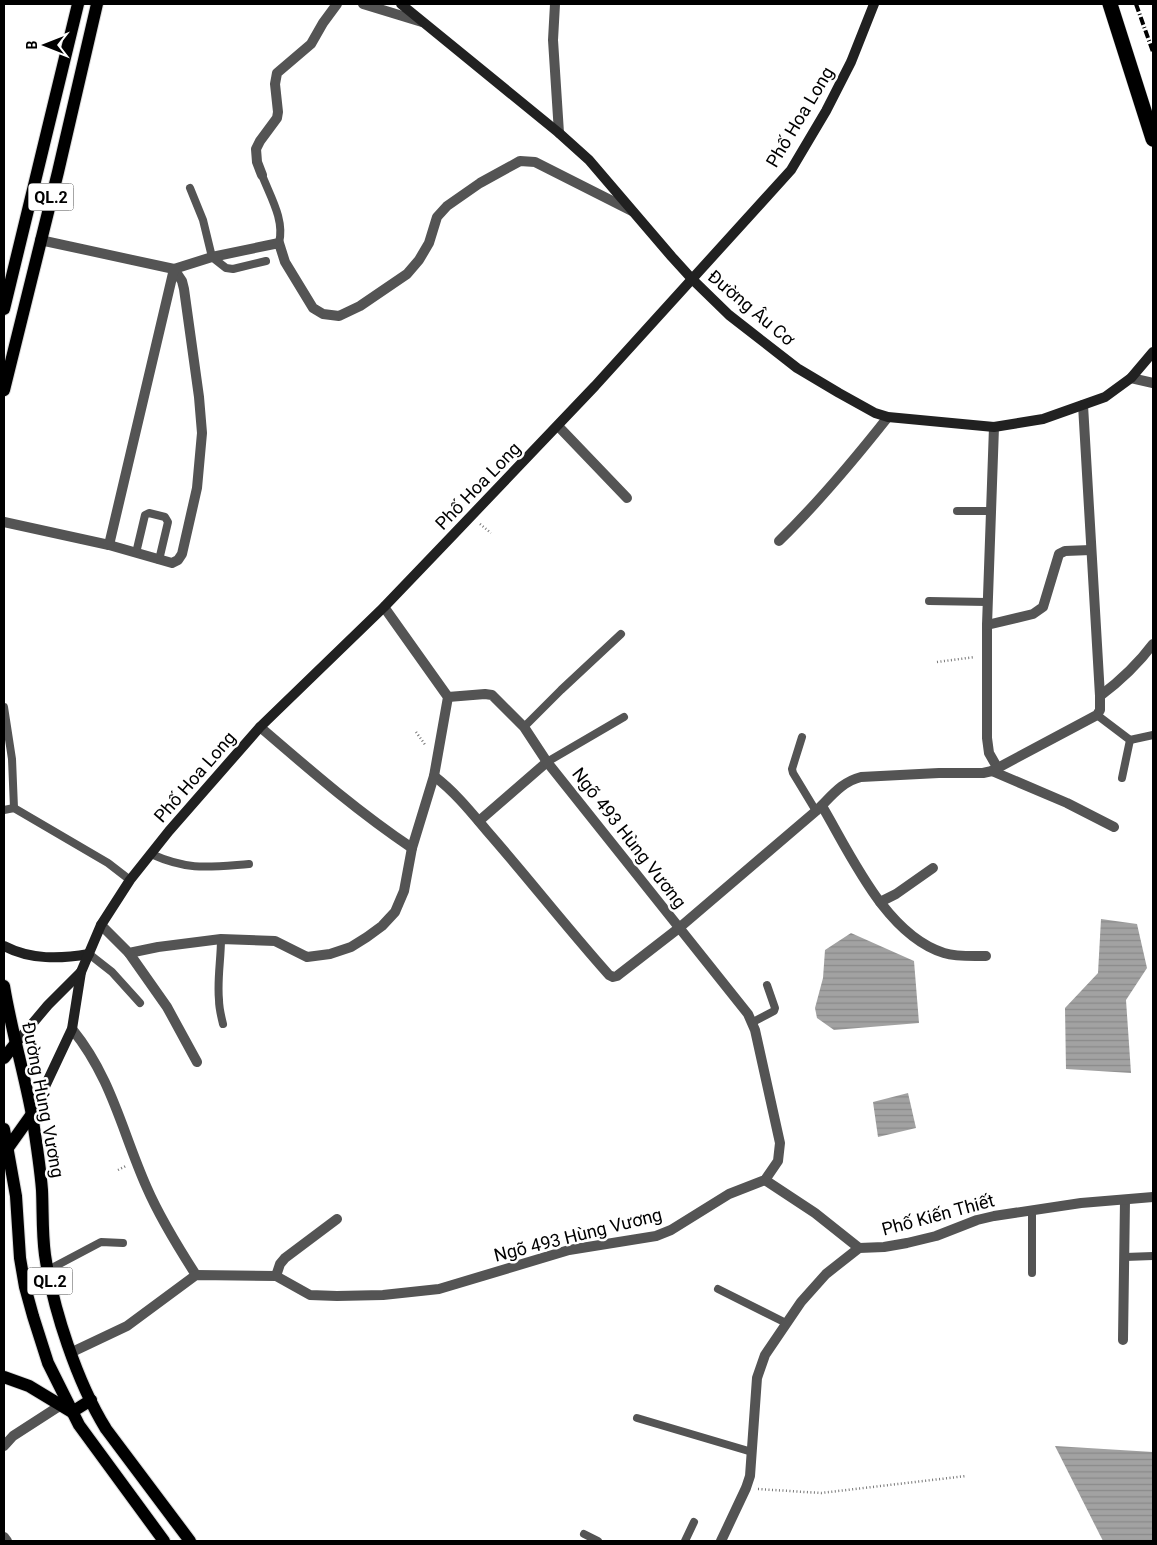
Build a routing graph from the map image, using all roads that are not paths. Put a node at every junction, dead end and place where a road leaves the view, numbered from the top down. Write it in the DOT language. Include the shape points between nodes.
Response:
graph roads {
  1 [pos="78,4"];
  2 [pos="97,4"];
  3 [pos="337,4"];
  4 [pos="363,4"];
  5 [pos="401,4"];
  6 [pos="555,4"];
  7 [pos="874,4"];
  8 [pos="1110,4"];
  9 [pos="424,22"];
  10 [pos="559,133"];
  11 [pos="1153,139"];
  12 [pos="262,175"];
  13 [pos="190,188"];
  14 [pos="632,211"];
  15 [pos="40,240"];
  16 [pos="279,243"];
  17 [pos="212,256"];
  18 [pos="266,260"];
  19 [pos="174,269"];
  20 [pos="692,279"];
  21 [pos="4,309"];
  22 [pos="1153,352"];
  23 [pos="1131,378"];
  24 [pos="1153,383"];
  25 [pos="4,390"];
  26 [pos="1083,405"];
  27 [pos="888,417"];
  28 [pos="558,426"];
  29 [pos="994,426"];
  30 [pos="626,498"];
  31 [pos="957,511"];
  32 [pos="991,512"];
  33 [pos="4,522"];
  34 [pos="780,540"];
  35 [pos="109,546"];
  36 [pos="1091,550"];
  37 [pos="136,553"];
  38 [pos="159,560"];
  39 [pos="929,601"];
  40 [pos="987,602"];
  41 [pos="384,607"];
  42 [pos="986,625"];
  43 [pos="621,634"];
  44 [pos="1153,644"];
  45 [pos="1100,696"];
  46 [pos="448,697"];
  47 [pos="4,708"];
  48 [pos="1097,715"];
  49 [pos="624,717"];
  50 [pos="260,727"];
  51 [pos="524,727"];
  52 [pos="1153,735"];
  53 [pos="802,737"];
  54 [pos="1130,740"];
  55 [pos="548,762"];
  56 [pos="994,769"];
  57 [pos="434,776"];
  58 [pos="1122,778"];
  59 [pos="14,808"];
  60 [pos="819,808"];
  61 [pos="4,810"];
  62 [pos="479,822"];
  63 [pos="1114,827"];
  64 [pos="412,848"];
  65 [pos="151,854"];
  66 [pos="249,864"];
  67 [pos="933,868"];
  68 [pos="130,880"];
  69 [pos="880,902"];
  70 [pos="100,925"];
  71 [pos="680,928"];
  72 [pos="221,939"];
  73 [pos="4,946"];
  74 [pos="129,953"];
  75 [pos="89,954"];
  76 [pos="986,956"];
  77 [pos="81,972"];
  78 [pos="767,985"];
  79 [pos="4,986"];
  80 [pos="140,1003"];
  81 [pos="752,1022"];
  82 [pos="223,1024"];
  83 [pos="72,1029"];
  84 [pos="16,1043"];
  85 [pos="4,1058"];
  86 [pos="197,1062"];
  87 [pos="32,1114"];
  88 [pos="4,1129"];
  89 [pos="6,1151"];
  90 [pos="765,1180"];
  91 [pos="1153,1197"];
  92 [pos="1125,1200"];
  93 [pos="1032,1210"];
  94 [pos="337,1219"];
  95 [pos="123,1243"];
  96 [pos="859,1248"];
  97 [pos="1153,1256"];
  98 [pos="1125,1257"];
  99 [pos="48,1270"];
  100 [pos="1032,1273"];
  101 [pos="196,1275"];
  102 [pos="276,1276"];
  103 [pos="718,1289"];
  104 [pos="786,1323"];
  105 [pos="1123,1340"];
  106 [pos="70,1353"];
  107 [pos="4,1377"];
  108 [pos="91,1400"];
  109 [pos="61,1405"];
  110 [pos="72,1412"];
  111 [pos="637,1418"];
  112 [pos="4,1446"];
  113 [pos="752,1452"];
  114 [pos="694,1522"];
  115 [pos="584,1534"];
  116 [pos="4,1537"];
  117 [pos="7,1541"];
  118 [pos="164,1541"];
  119 [pos="190,1541"];
  120 [pos="598,1541"];
  121 [pos="685,1541"];
  122 [pos="721,1541"];
  1 -- 21 [label="main road, QL.2"];
  2 -- 15 [label="main road, QL.2"];
  3 -- 12 [label="street" via="311,44 277,73 277,118 256,149"];
  4 -- 9 [label="street"];
  5 -- 9 [label="street, Đường Âu Cơ"];
  6 -- 10 [label="street" via="553,40"];
  7 -- 20 [label="street, Phố Hoa Long" via="851,62 791,170"];
  8 -- 11 [label="highway"];
  9 -- 10 [label="street, Đường Âu Cơ"];
  10 -- 14 [label="street, Đường Âu Cơ" via="589,160"];
  12 -- 16 [label="lane" via="280,223"];
  13 -- 17 [label="lane" via="203,220"];
  14 -- 16 [label="street" via="535,162 520,161 447,206 437,217 429,243 407,274 360,306 339,316 313,308 285,262"];
  14 -- 20 [label="street, Đường Âu Cơ"];
  15 -- 19 [label="street"];
  15 -- 25 [label="main road, QL.2"];
  16 -- 17 [label="street"];
  17 -- 18 [label="lane" via="232,269"];
  17 -- 19 [label="street"];
  19 -- 35 [label="street"];
  19 -- 38 [label="street" via="184,289 202,433 196,488 182,554 172,563"];
  20 -- 27 [label="street, Đường Âu Cơ" via="729,315 797,368 839,394"];
  20 -- 28 [label="street, Phố Hoa Long"];
  22 -- 23 [label="street, Đường Âu Cơ"];
  23 -- 24 [label="street"];
  23 -- 26 [label="street, Đường Âu Cơ" via="1105,396"];
  26 -- 29 [label="street, Đường Âu Cơ" via="1044,419"];
  26 -- 36 [label="street"];
  27 -- 29 [label="street, Đường Âu Cơ"];
  27 -- 34 [label="street" via="840,477"];
  28 -- 30 [label="street"];
  28 -- 41 [label="street, Phố Hoa Long"];
  29 -- 32 [label="street"];
  31 -- 32 [label="lane"];
  32 -- 40 [label="street"];
  33 -- 35 [label="street"];
  35 -- 37 [label="street"];
  36 -- 42 [label="street" via="1059,554 1039,611"];
  36 -- 45 [label="street"];
  37 -- 38 [label="street"];
  37 -- 38 [label="lane" via="145,515 165,517 168,522"];
  39 -- 40 [label="lane"];
  40 -- 42 [label="street"];
  41 -- 46 [label="street"];
  41 -- 50 [label="street, Phố Hoa Long"];
  42 -- 56 [label="street" via="987,745"];
  43 -- 51 [label="lane"];
  44 -- 45 [label="street" via="1118,683"];
  45 -- 48 [label="street"];
  46 -- 51 [label="street, Ngõ 493 Hùng Vương" via="492,695"];
  46 -- 57 [label="street"];
  47 -- 59 [label="lane" via="12,759"];
  48 -- 54 [label="lane"];
  48 -- 56 [label="street"];
  49 -- 55 [label="lane"];
  50 -- 64 [label="street" via="338,795"];
  50 -- 65 [label="street, Phố Hoa Long"];
  51 -- 55 [label="street, Ngõ 493 Hùng Vương"];
  52 -- 54 [label="lane"];
  53 -- 60 [label="lane" via="792,769"];
  54 -- 58 [label="lane"];
  55 -- 62 [label="street"];
  55 -- 71 [label="street, Ngõ 493 Hùng Vương"];
  56 -- 60 [label="street" via="983,773 861,777 845,783"];
  56 -- 63 [label="street"];
  57 -- 62 [label="street" via="448,786"];
  57 -- 64 [label="street"];
  59 -- 61 [label="lane"];
  59 -- 68 [label="lane" via="108,862"];
  60 -- 69 [label="street"];
  60 -- 71 [label="street"];
  62 -- 71 [label="street" via="609,975 618,976"];
  64 -- 72 [label="street" via="404,891 394,912 382,926 351,947 307,957 275,941"];
  65 -- 66 [label="lane" via="186,866"];
  65 -- 68 [label="street, Phố Hoa Long"];
  67 -- 69 [label="street"];
  68 -- 70 [label="street, Phố Hoa Long"];
  69 -- 76 [label="street" via="908,933 928,946 945,953"];
  70 -- 74 [label="street"];
  70 -- 75 [label="street, Phố Hoa Long"];
  71 -- 81 [label="street, Ngõ 493 Hùng Vương"];
  72 -- 74 [label="street"];
  72 -- 82 [label="lane" via="218,986"];
  73 -- 75 [label="street" via="46,958"];
  74 -- 86 [label="street" via="167,1007"];
  75 -- 77 [label="street, Phố Hoa Long"];
  75 -- 80 [label="lane" via="112,972"];
  77 -- 83 [label="street, Phố Hoa Long"];
  77 -- 84 [label="street, Phố Hoa Long"];
  78 -- 81 [label="lane" via="774,1011"];
  79 -- 84 [label="main road, Đường Hùng Vương / QL.2"];
  81 -- 90 [label="street, Ngõ 493 Hùng Vương" via="780,1142 778,1161"];
  83 -- 87 [label="street, Phố Hoa Long"];
  83 -- 101 [label="street" via="102,1074 146,1187"];
  84 -- 85 [label="main road"];
  84 -- 87 [label="main road, Đường Hùng Vương / QL.2"];
  87 -- 89 [label="main road"];
  87 -- 99 [label="main road, Đường Hùng Vương / QL.2"];
  88 -- 89 [label="main road, QL.2"];
  89 -- 110 [label="main road, QL.2" via="16,1196 20,1258 30,1306 48,1363"];
  90 -- 96 [label="street" via="815,1213"];
  90 -- 102 [label="street, Ngõ 493 Hùng Vương" via="729,1194 656,1236 569,1250 439,1289 383,1295 310,1295"];
  91 -- 92 [label="street, Phố Kiến Thiết"];
  92 -- 93 [label="street, Phố Kiến Thiết"];
  92 -- 98 [label="street"];
  93 -- 96 [label="street, Phố Kiến Thiết" via="977,1220 907,1243"];
  93 -- 100 [label="lane"];
  94 -- 102 [label="street" via="282,1261"];
  95 -- 99 [label="lane" via="101,1242"];
  96 -- 104 [label="street" via="826,1274"];
  97 -- 98 [label="lane"];
  98 -- 105 [label="street"];
  99 -- 106 [label="main road, Đường Hùng Vương / QL.2"];
  101 -- 102 [label="street, Ngõ 493 Hùng Vương"];
  101 -- 106 [label="street" via="127,1326"];
  103 -- 104 [label="lane"];
  104 -- 113 [label="street" via="765,1354 757,1378"];
  106 -- 108 [label="main road, Đường Hùng Vương / QL.2"];
  107 -- 109 [label="main road" via="30,1386"];
  108 -- 110 [label="main road"];
  108 -- 119 [label="main road, Đường Hùng Vương / QL.2" via="106,1429"];
  109 -- 110 [label="main road"];
  109 -- 112 [label="street" via="13,1436"];
  110 -- 118 [label="main road, QL.2"];
  111 -- 113 [label="lane"];
  113 -- 122 [label="street" via="746,1488"];
  114 -- 121 [label="lane"];
  115 -- 120 [label="lane"];
  116 -- 117 [label="street"];
}
